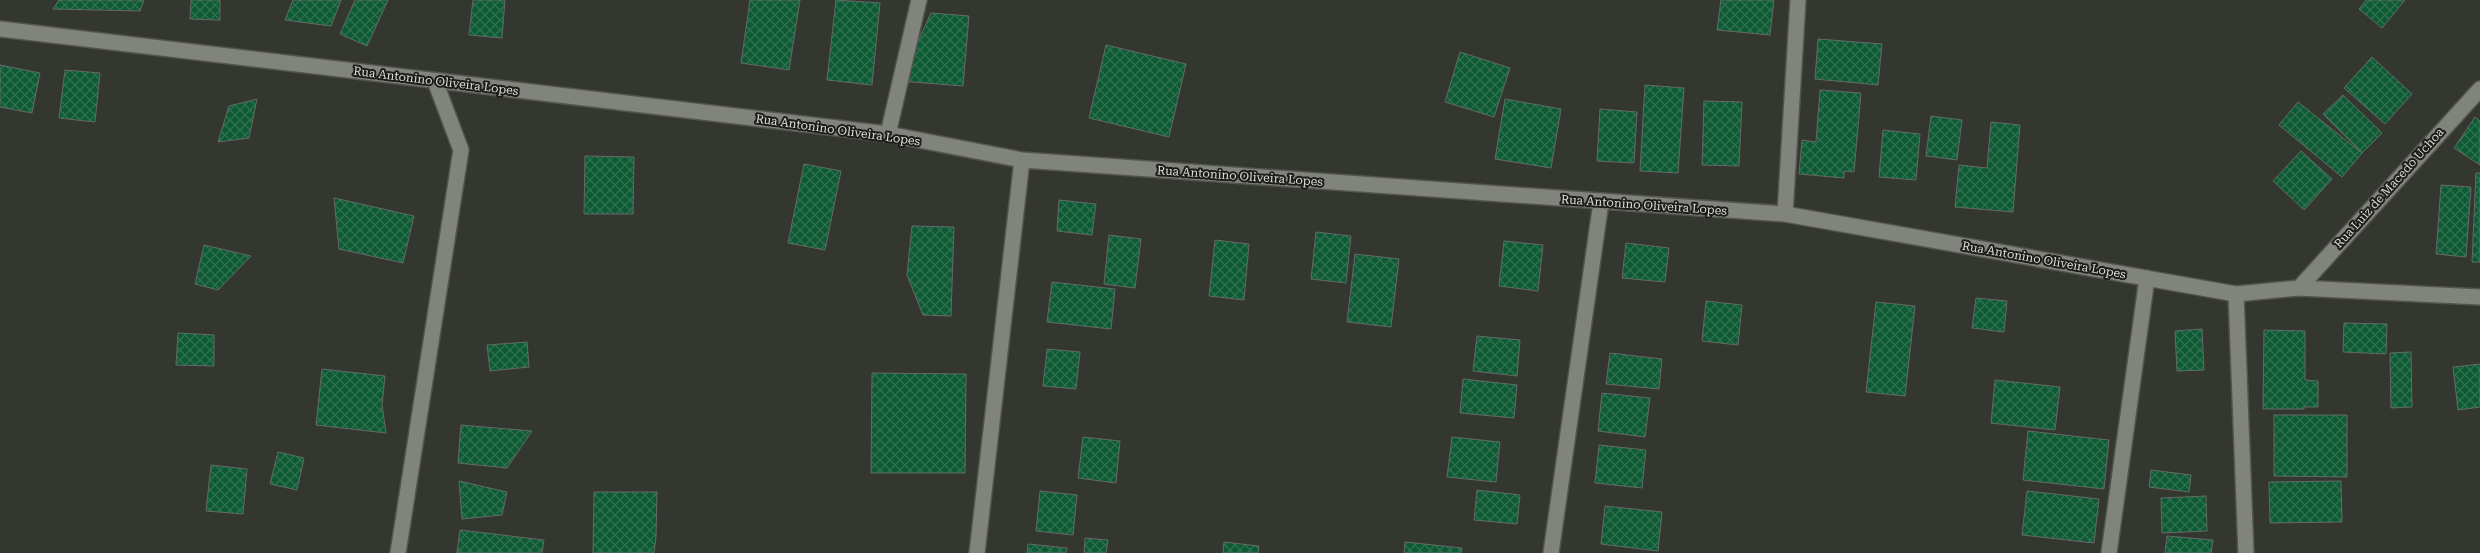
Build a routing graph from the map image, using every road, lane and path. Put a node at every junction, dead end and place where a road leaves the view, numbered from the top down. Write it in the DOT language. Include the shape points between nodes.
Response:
graph roads {
  1 [pos="919,0"];
  2 [pos="1798,0"];
  3 [pos="0,29"];
  4 [pos="435,80"];
  5 [pos="2480,89"];
  6 [pos="888,134"];
  7 [pos="1022,160"];
  8 [pos="1601,202"];
  9 [pos="1785,214"];
  10 [pos="2147,278"];
  11 [pos="2299,288"];
  12 [pos="2236,294"];
  13 [pos="2480,297"];
  14 [pos="398,553"];
  15 [pos="977,553"];
  16 [pos="1551,553"];
  17 [pos="2109,553"];
  18 [pos="2246,553"];
  1 -- 6 [label="street"];
  2 -- 9 [label="street"];
  3 -- 4 [label="street, Rua Antonino Oliveira Lopes"];
  4 -- 6 [label="street, Rua Antonino Oliveira Lopes"];
  4 -- 14 [label="street" via="461,150"];
  5 -- 11 [label="street, Rua Luiz de Macedo Uchoa"];
  6 -- 7 [label="street, Rua Antonino Oliveira Lopes"];
  7 -- 8 [label="street, Rua Antonino Oliveira Lopes"];
  7 -- 15 [label="street"];
  8 -- 9 [label="street, Rua Antonino Oliveira Lopes"];
  8 -- 16 [label="street"];
  9 -- 10 [label="street, Rua Antonino Oliveira Lopes"];
  10 -- 12 [label="street, Rua Antonino Oliveira Lopes"];
  10 -- 17 [label="street"];
  11 -- 12 [label="street, Rua Antonino Oliveira Lopes"];
  11 -- 13 [label="street, Rua Antonino Oliveira Lopes"];
  12 -- 18 [label="street"];
}
